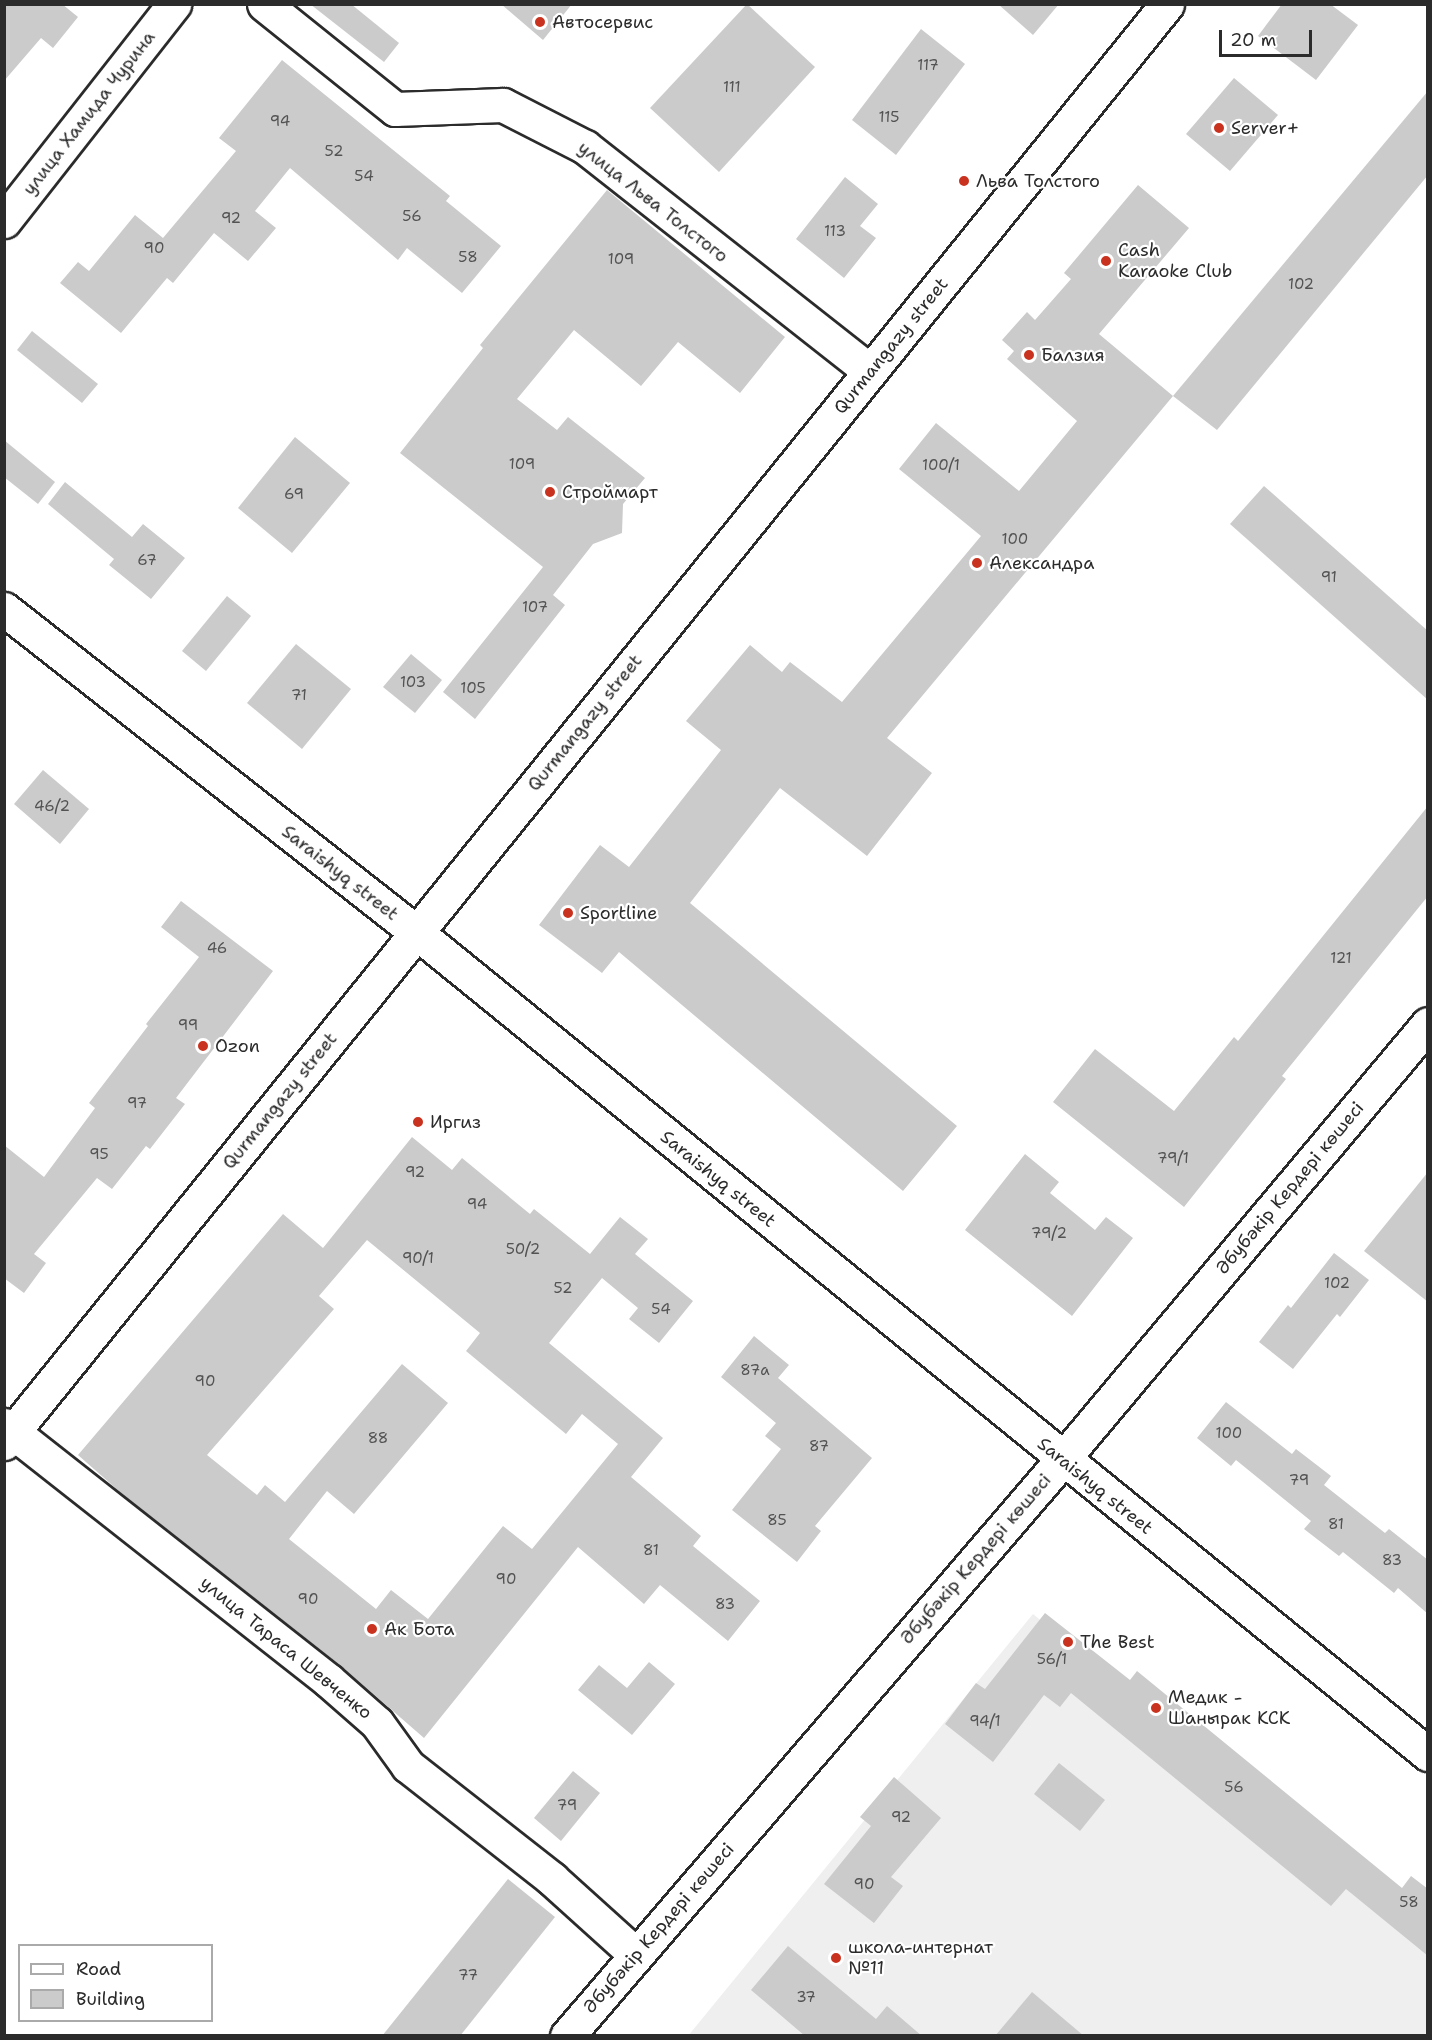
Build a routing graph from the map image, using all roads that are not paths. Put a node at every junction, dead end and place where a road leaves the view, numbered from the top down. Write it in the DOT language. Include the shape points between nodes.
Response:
graph roads {
  1 [pos="174,4"];
  2 [pos="264,4"];
  3 [pos="1167,4"];
  4 [pos="4,221"];
  5 [pos="870,371"];
  6 [pos="4,609"];
  7 [pos="416,932"];
  8 [pos="1428,1024"];
  9 [pos="8,1433"];
  10 [pos="1062,1460"];
  11 [pos="1428,1754"];
  12 [pos="636,1955"];
  13 [pos="567,2036"];
  1 -- 4 [label="street, улица Хамида Чурина"];
  2 -- 5 [label="street, улица Льва Толстого" via="395,109 503,105 585,147"];
  3 -- 5 [label="street, Qurmangazy street"];
  5 -- 7 [label="street, Qurmangazy street"];
  6 -- 7 [label="street, Saraishyq street"];
  7 -- 9 [label="street, Qurmangazy street"];
  7 -- 10 [label="street, Saraishyq street"];
  8 -- 10 [label="street, Әбубәкір Кердері көшесі"];
  9 -- 12 [label="street, улица Тараса Шевченко" via="328,1680 377,1723 408,1766 552,1879"];
  10 -- 11 [label="street, Saraishyq street"];
  10 -- 12 [label="street, Әбубәкір Кердері көшесі"];
  12 -- 13 [label="street, Әбубәкір Кердері көшесі"];
}
